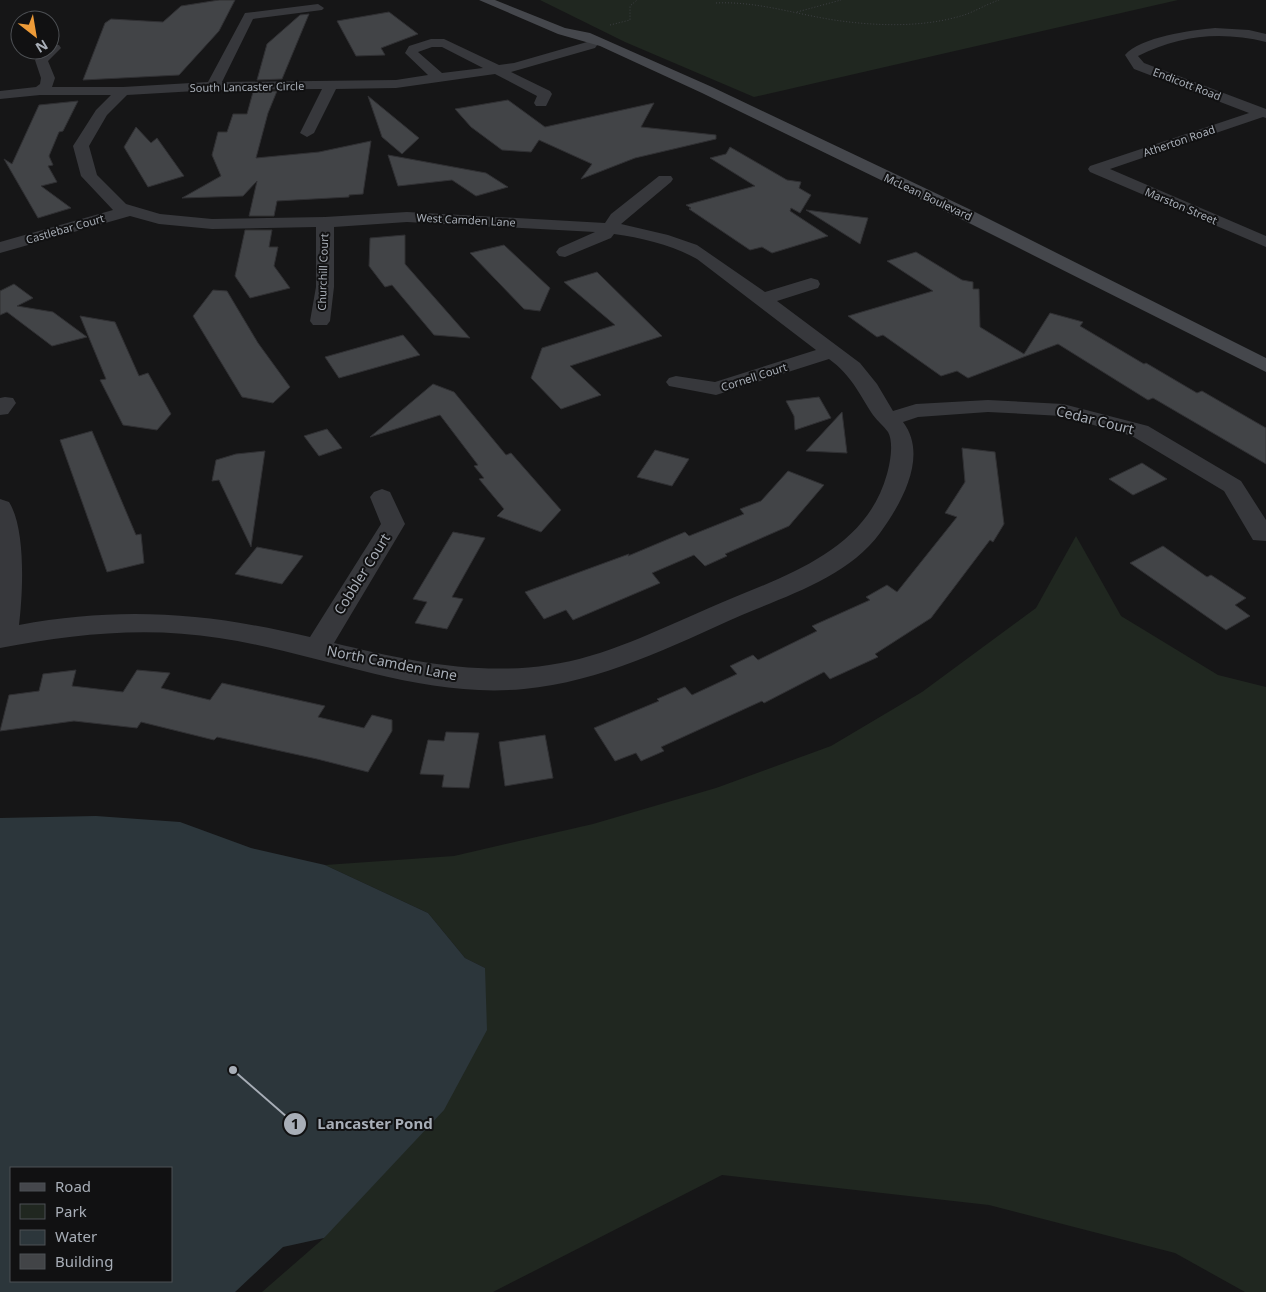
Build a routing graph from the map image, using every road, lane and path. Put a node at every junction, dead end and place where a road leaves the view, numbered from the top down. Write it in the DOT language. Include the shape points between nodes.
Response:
graph roads {
  1 [pos="485,0"];
  2 [pos="511,0"];
  3 [pos="637,0"];
  4 [pos="720,0"];
  5 [pos="724,0"];
  6 [pos="733,0"];
  7 [pos="841,0"];
  8 [pos="999,0"];
  9 [pos="736,2"];
  10 [pos="716,3"];
  11 [pos="318,8"];
  12 [pos="796,12"];
  13 [pos="595,33"];
  14 [pos="1266,38"];
  15 [pos="41,60"];
  16 [pos="493,69"];
  17 [pos="440,79"];
  18 [pos="213,86"];
  19 [pos="330,86"];
  20 [pos="122,91"];
  21 [pos="40,92"];
  22 [pos="0,95"];
  23 [pos="540,103"];
  24 [pos="1264,113"];
  25 [pos="308,133"];
  26 [pos="1096,169"];
  27 [pos="665,179"];
  28 [pos="129,211"];
  29 [pos="325,222"];
  30 [pos="611,228"];
  31 [pos="1266,242"];
  32 [pos="0,248"];
  33 [pos="565,252"];
  34 [pos="811,284"];
  35 [pos="763,299"];
  36 [pos="320,322"];
  37 [pos="830,352"];
  38 [pos="1266,366"];
  39 [pos="676,382"];
  40 [pos="888,420"];
  41 [pos="382,497"];
  42 [pos="0,507"];
  43 [pos="1262,534"];
  44 [pos="2,638"];
  45 [pos="317,649"];
  1 -- 13 [label="main road, McLean Boulevard" via="562,31"];
  2 -- 13 [label="main road, McLean Boulevard"];
  3 -- 13 [label="path" via="628,8 630,20"];
  4 -- 5 [label="path"];
  5 -- 9 [label="path"];
  5 -- 10 [label="path"];
  6 -- 9 [label="path"];
  7 -- 12 [label="path"];
  8 -- 12 [label="path" via="958,17 927,22 865,23"];
  9 -- 12 [label="path"];
  11 -- 18 [label="street" via="250,16"];
  13 -- 16 [label="street, South Lancaster Circle" via="591,45 515,67"];
  13 -- 38 [label="main road, McLean Boulevard"];
  14 -- 24 [label="street, Endicott Road" via="1222,32 1193,33 1131,55 1139,66"];
  15 -- 21 [label="street" via="48,78 47,85"];
  16 -- 17 [label="street, South Lancaster Circle"];
  16 -- 17 [label="street" via="444,43 413,49 414,56"];
  16 -- 23 [label="street" via="545,94"];
  17 -- 19 [label="street, South Lancaster Circle"];
  18 -- 19 [label="street, South Lancaster Circle"];
  18 -- 20 [label="street, South Lancaster Circle"];
  19 -- 25 [label="street"];
  20 -- 21 [label="street, South Lancaster Circle"];
  20 -- 28 [label="street, West Camden Lane" via="101,113 81,146 89,176 120,208"];
  21 -- 22 [label="street, South Lancaster Circle"];
  24 -- 26 [label="street, Atherton Road"];
  26 -- 31 [label="street, Marston Street"];
  27 -- 30 [label="street" via="617,218"];
  28 -- 29 [label="street, West Camden Lane" via="159,219 212,224"];
  28 -- 32 [label="street, Castlebar Court"];
  29 -- 30 [label="street, West Camden Lane" via="407,217"];
  29 -- 36 [label="street, Churchill Court"];
  30 -- 33 [label="street" via="605,234"];
  30 -- 35 [label="street, West Camden Lane" via="639,232 694,251"];
  34 -- 35 [label="street"];
  35 -- 37 [label="street, West Camden Lane"];
  37 -- 39 [label="street, Cornell Court" via="716,389"];
  37 -- 40 [label="street, West Camden Lane" via="861,376"];
  40 -- 43 [label="street, Cedar Court" via="916,411 988,406 1063,410 1140,431 1233,486"];
  40 -- 45 [label="street, North Camden Lane" via="899,431 902,457 897,480 888,505 858,544 830,564 618,656 563,673 522,679 439,676"];
  41 -- 45 [label="street, Cobbler Court" via="394,524"];
  42 -- 44 [label="street" via="9,539 10,571"];
  44 -- 45 [label="street, North Camden Lane" via="59,626 139,621 224,629"];
}
